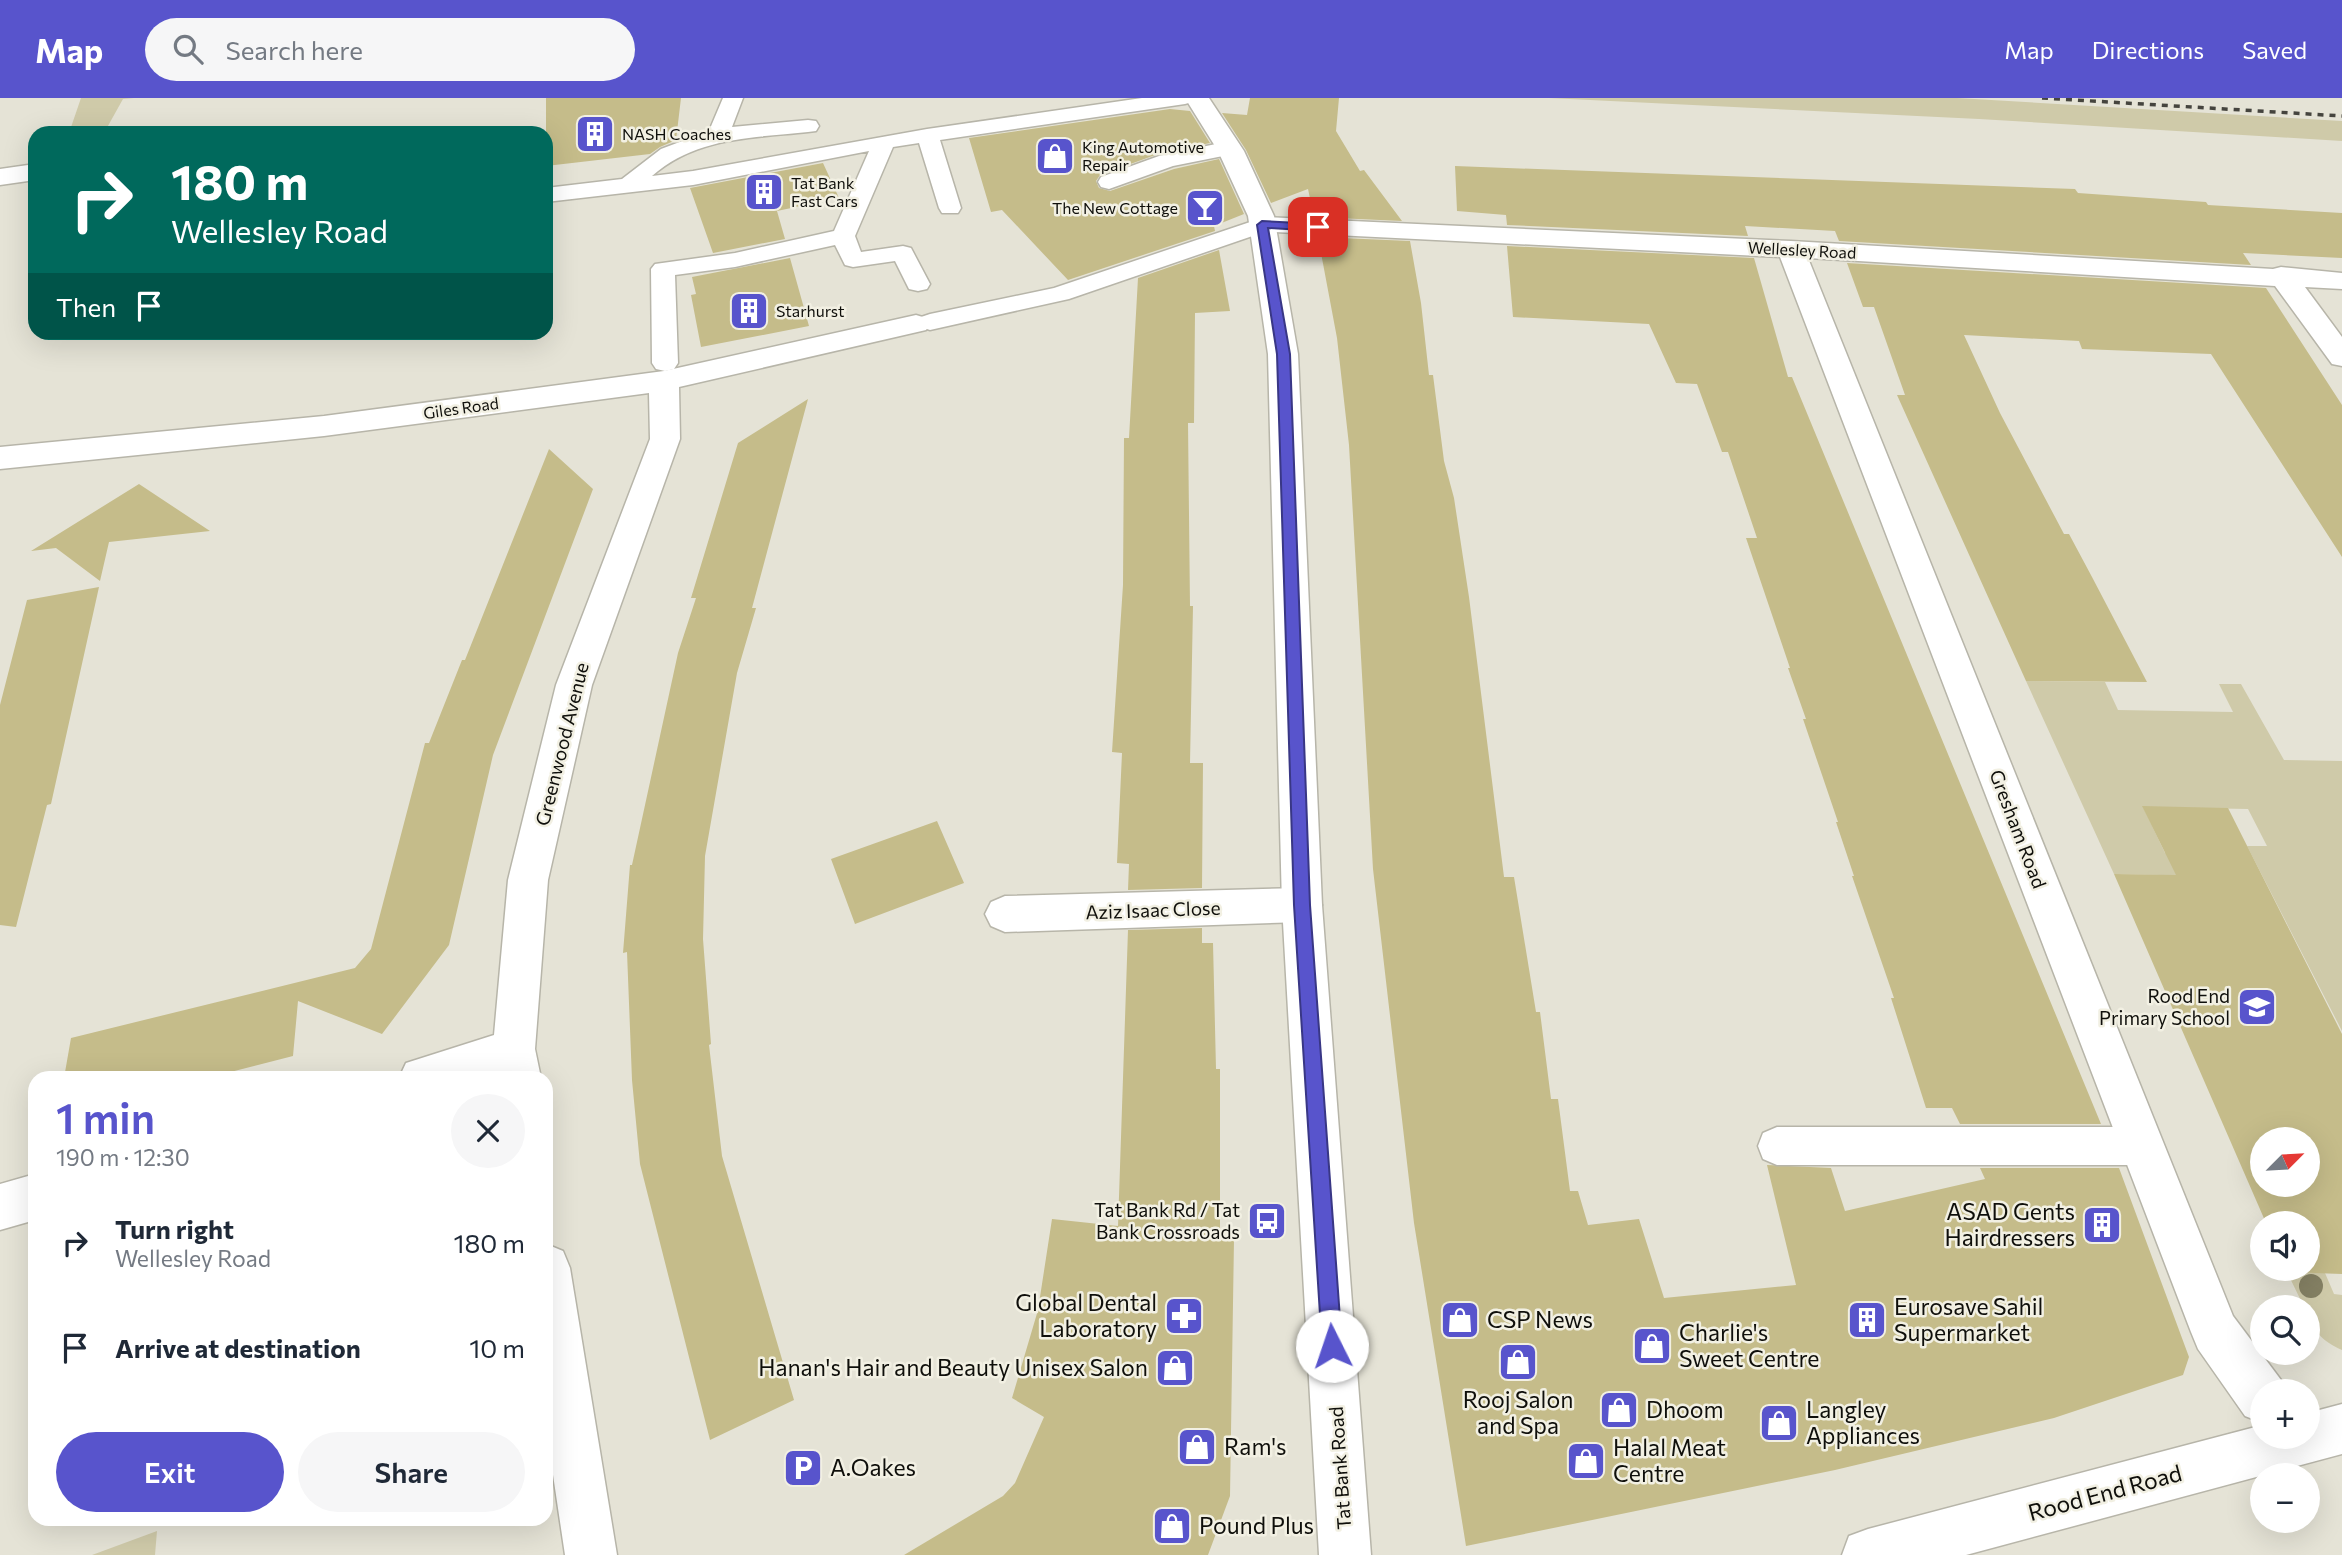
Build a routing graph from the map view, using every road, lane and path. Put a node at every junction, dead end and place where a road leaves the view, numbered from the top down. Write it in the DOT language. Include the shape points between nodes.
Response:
graph roads {
  1 [pos="733,98"];
  2 [pos="1080,98"];
  3 [pos="1185,98"];
  4 [pos="1197,98"];
  5 [pos="807,127"];
  6 [pos="718,135"];
  7 [pos="927,135"];
  8 [pos="891,136"];
  9 [pos="1230,148"];
  10 [pos="28,173"];
  11 [pos="0,177"];
  12 [pos="1109,182"];
  13 [pos="628,186"];
  14 [pos="553,194"];
  15 [pos="950,208"];
  16 [pos="1262,225"];
  17 [pos="843,236"];
  18 [pos="1791,249"];
  19 [pos="2281,275"];
  20 [pos="2342,281"];
  21 [pos="918,284"];
  22 [pos="923,323"];
  23 [pos="2342,357"];
  24 [pos="664,372"];
  25 [pos="0,458"];
  26 [pos="1302,905"];
  27 [pos="1005,914"];
  28 [pos="517,1064"];
  29 [pos="469,1071"];
  30 [pos="1777,1146"];
  31 [pos="2142,1146"];
  32 [pos="28,1199"];
  33 [pos="0,1207"];
  34 [pos="553,1313"];
  35 [pos="2250,1380"];
  36 [pos="2342,1429"];
  37 [pos="2320,1434"];
  38 [pos="2260,1449"];
  39 [pos="591,1555"];
  40 [pos="1345,1555"];
  41 [pos="1868,1555"];
  1 -- 6 [label="lane"];
  2 -- 8 [label="lane"];
  3 -- 7 [label="lane"];
  4 -- 9 [label="street, Tat Bank Road"];
  5 -- 6 [label="lane"];
  6 -- 13 [label="lane" via="692,141 661,157"];
  7 -- 8 [label="lane"];
  7 -- 15 [label="lane"];
  8 -- 13 [label="lane"];
  8 -- 17 [label="lane"];
  9 -- 12 [label="lane" via="1167,161"];
  9 -- 16 [label="street, Tat Bank Road"];
  10 -- 11 [label="street"];
  13 -- 14 [label="lane"];
  16 -- 18 [label="street, Wellesley Road"];
  16 -- 22 [label="lane" via="1060,295"];
  16 -- 26 [label="street, Tat Bank Road" via="1283,354"];
  17 -- 21 [label="lane" via="853,260 903,253"];
  17 -- 24 [label="lane" via="735,260 663,269"];
  18 -- 19 [label="street, Wellesley Road"];
  18 -- 31 [label="street, Gresham Road"];
  19 -- 20 [label="street, Wellesley Road"];
  19 -- 23 [label="street"];
  22 -- 24 [label="street, Giles Road"];
  24 -- 25 [label="street, Giles Road" via="324,426"];
  24 -- 28 [label="street, Greenwood Avenue" via="665,439 574,685 528,880"];
  26 -- 27 [label="street, Aziz Isaac Close"];
  26 -- 40 [label="street, Tat Bank Road"];
  28 -- 29 [label="street"];
  30 -- 31 [label="lane"];
  31 -- 35 [label="street, Gresham Road" via="2215,1332"];
  32 -- 33 [label="street"];
  34 -- 39 [label="street"];
  36 -- 37 [label="street, Rood End Road"];
  38 -- 41 [label="street, Rood End Road"];
}
